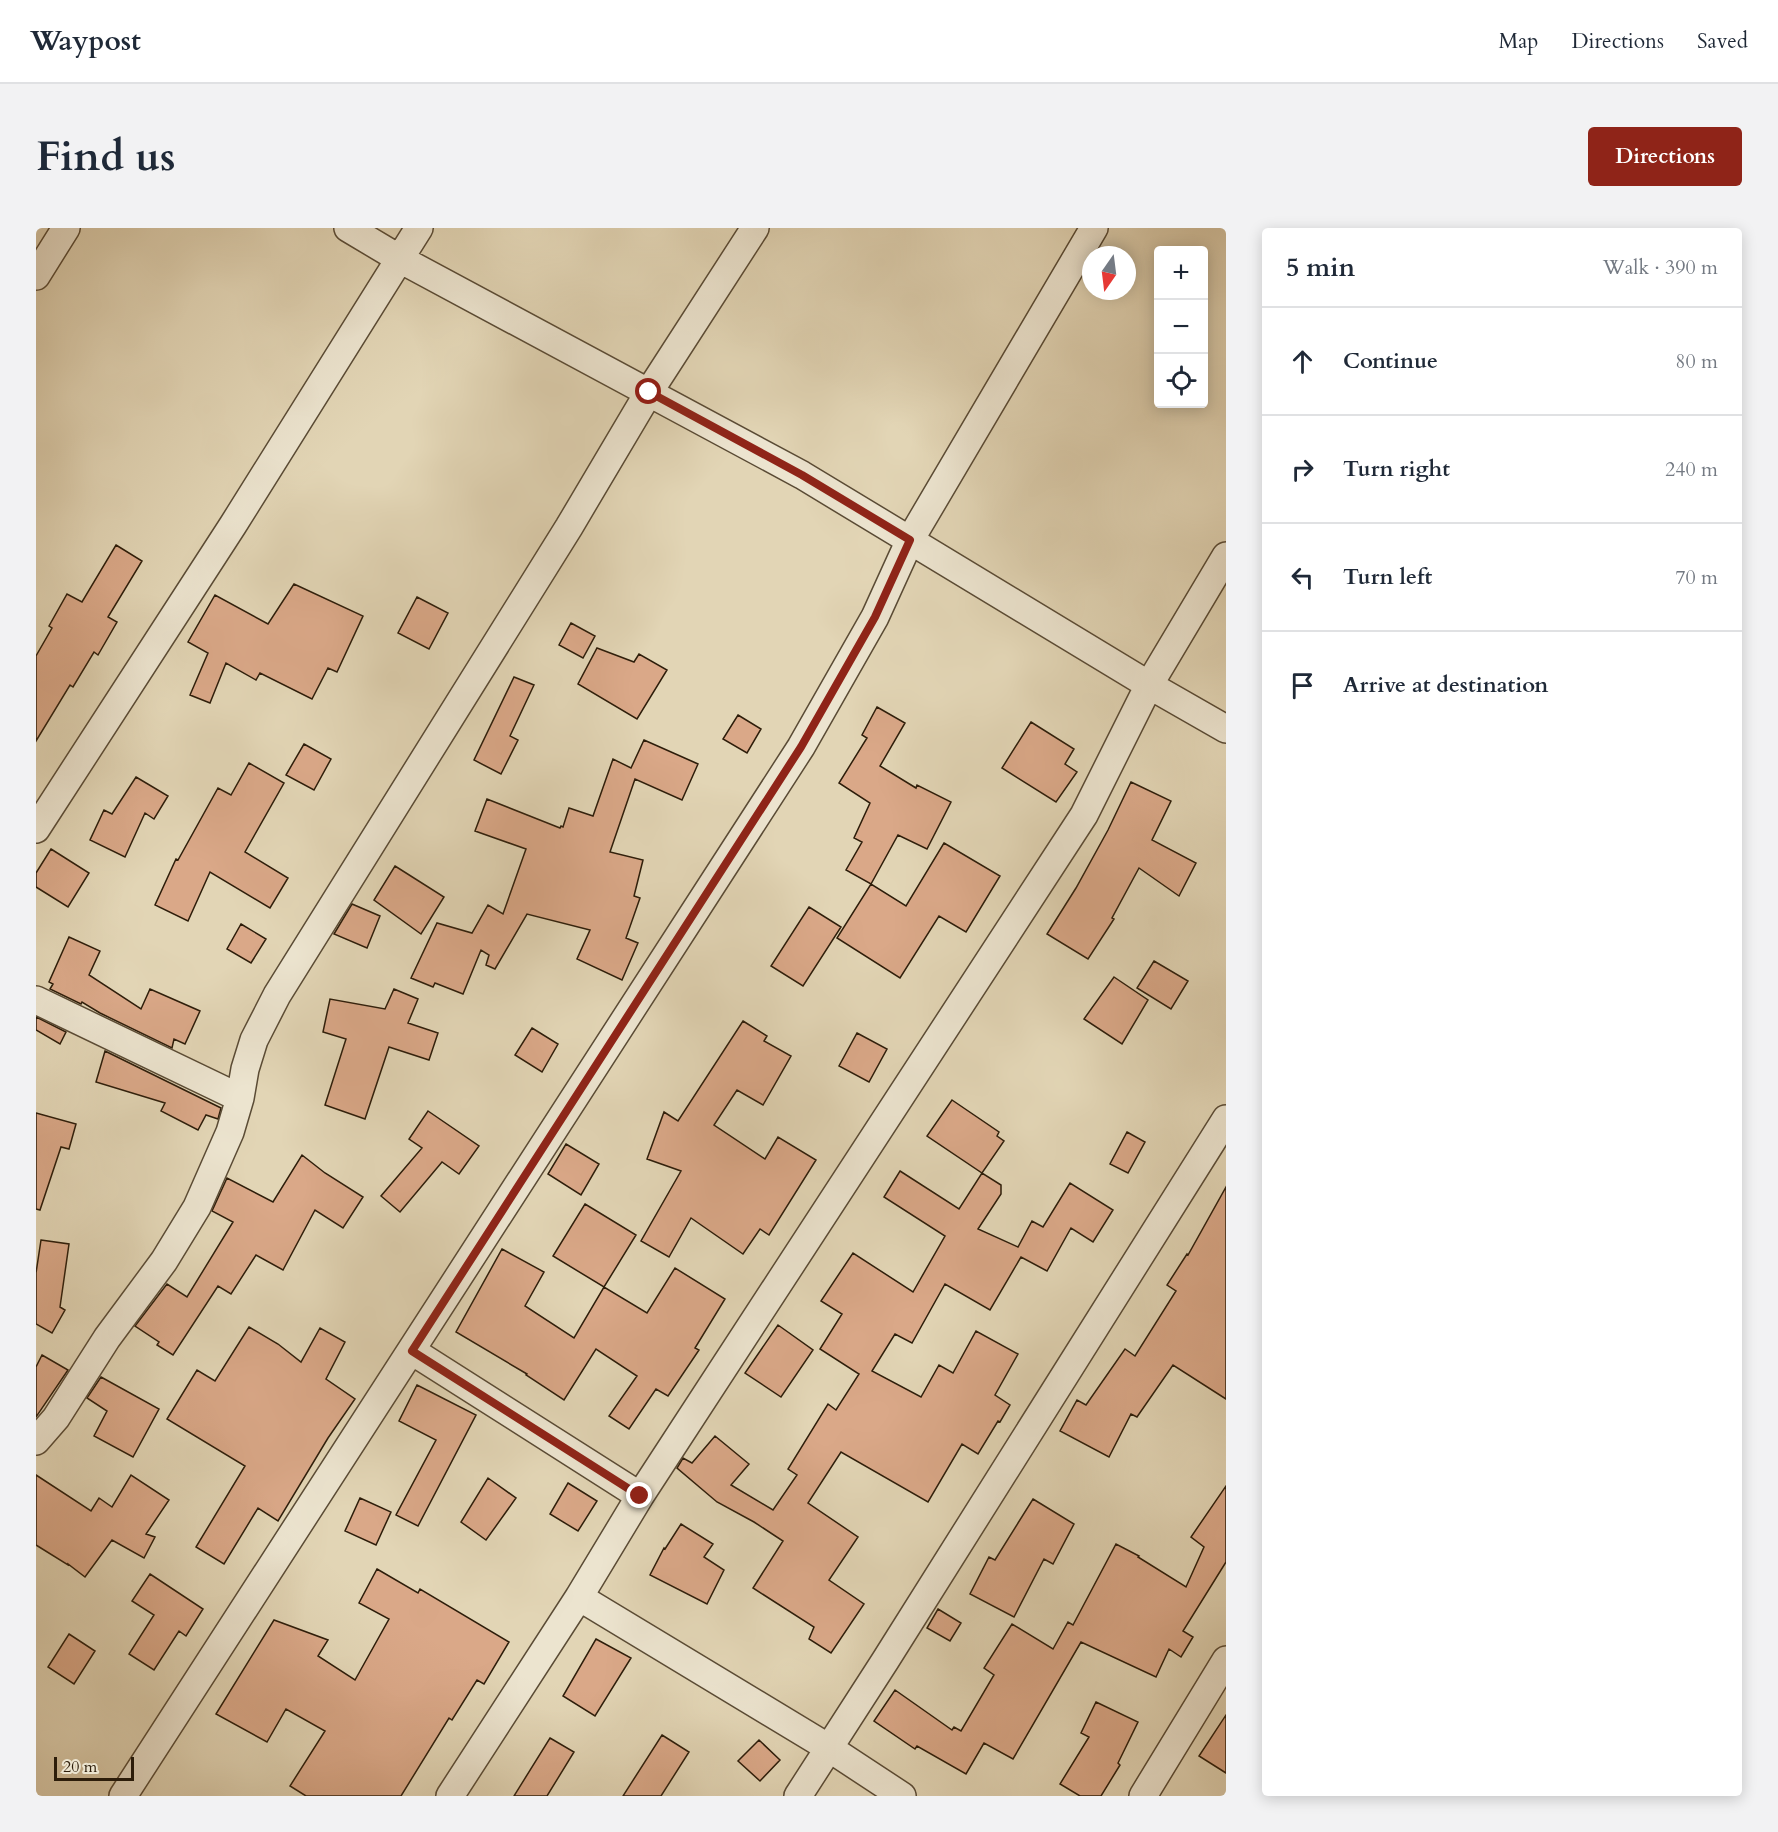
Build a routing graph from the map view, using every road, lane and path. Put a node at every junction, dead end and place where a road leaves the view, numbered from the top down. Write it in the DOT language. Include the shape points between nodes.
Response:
graph roads {
  1 [pos="66,228"];
  2 [pos="348,228"];
  3 [pos="419,228"];
  4 [pos="755,228"];
  5 [pos="1094,228"];
  6 [pos="399,259"];
  7 [pos="36,276"];
  8 [pos="649,392"];
  9 [pos="910,540"];
  10 [pos="1226,556"];
  11 [pos="1149,685"];
  12 [pos="1226,729"];
  13 [pos="36,829"];
  14 [pos="36,1000"];
  15 [pos="240,1098"];
  16 [pos="1226,1119"];
  17 [pos="412,1351"];
  18 [pos="36,1441"];
  19 [pos="640,1496"];
  20 [pos="579,1597"];
  21 [pos="1226,1660"];
  22 [pos="829,1748"];
  23 [pos="123,1796"];
  24 [pos="450,1796"];
  25 [pos="798,1796"];
  26 [pos="902,1796"];
  27 [pos="1143,1796"];
  1 -- 7 [label="street"];
  2 -- 6 [label="street"];
  3 -- 6 [label="street"];
  4 -- 8 [label="street"];
  5 -- 9 [label="street"];
  6 -- 8 [label="street"];
  6 -- 13 [label="street"];
  8 -- 9 [label="street" via="802,475"];
  8 -- 15 [label="street" via="277,995 254,1040"];
  9 -- 11 [label="street"];
  9 -- 17 [label="street" via="875,617 801,747"];
  10 -- 11 [label="street"];
  11 -- 12 [label="street"];
  11 -- 19 [label="street" via="1084,814"];
  14 -- 15 [label="street"];
  15 -- 18 [label="street" via="230,1132 197,1207 56,1418"];
  16 -- 22 [label="street"];
  17 -- 19 [label="street"];
  17 -- 23 [label="street"];
  19 -- 20 [label="street"];
  20 -- 22 [label="street"];
  20 -- 24 [label="street"];
  21 -- 27 [label="street"];
  22 -- 25 [label="street"];
  22 -- 26 [label="street"];
}
